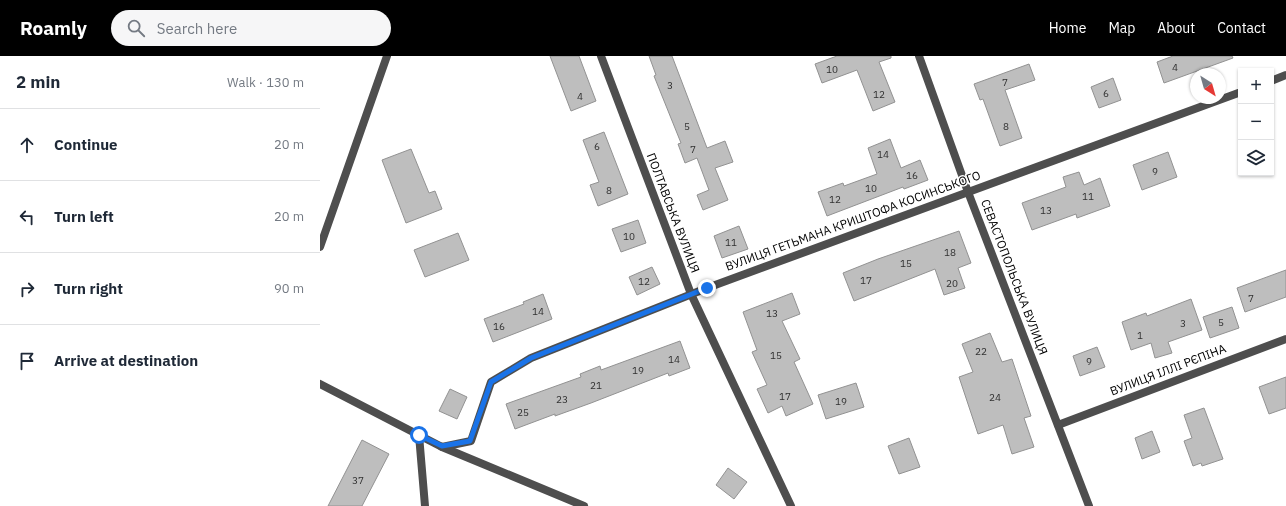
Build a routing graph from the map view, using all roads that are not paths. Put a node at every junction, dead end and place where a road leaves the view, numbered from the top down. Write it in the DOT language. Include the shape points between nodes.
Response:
graph roads {
  1 [pos="388,56"];
  2 [pos="601,56"];
  3 [pos="919,56"];
  4 [pos="1286,75"];
  5 [pos="1274,80"];
  6 [pos="1238,93"];
  7 [pos="968,192"];
  8 [pos="320,247"];
  9 [pos="691,294"];
  10 [pos="1286,339"];
  11 [pos="320,384"];
  12 [pos="1058,424"];
  13 [pos="419,435"];
  14 [pos="442,446"];
  15 [pos="425,506"];
  16 [pos="584,506"];
  17 [pos="790,506"];
  18 [pos="1089,506"];
  1 -- 8 [label="street"];
  2 -- 9 [label="street, ПОЛТАВСЬКА ВУЛИЦЯ"];
  3 -- 7 [label="street, СЕВАСТОПОЛЬСЬКА ВУЛИЦЯ"];
  4 -- 5 [label="street"];
  6 -- 7 [label="street, ВУЛИЦЯ ГЕТЬМАНА КРИШТОФА КОСИНСЬКОГО"];
  7 -- 9 [label="street, ВУЛИЦЯ ГЕТЬМАНА КРИШТОФА КОСИНСЬКОГО"];
  7 -- 12 [label="street, СЕВАСТОПОЛЬСЬКА ВУЛИЦЯ"];
  9 -- 14 [label="street, ВУЛИЦЯ ГЕТЬМАНА КРИШТОФА КОСИНСЬКОГО" via="531,358 491,382 470,441"];
  9 -- 17 [label="street, ПОЛТАВСЬКА ВУЛИЦЯ"];
  10 -- 12 [label="street, ВУЛИЦЯ ІЛЛІ РЄПІНА"];
  11 -- 13 [label="street"];
  12 -- 18 [label="street, СЕВАСТОПОЛЬСЬКА ВУЛИЦЯ"];
  13 -- 14 [label="street"];
  13 -- 15 [label="street"];
  14 -- 16 [label="street"];
}
